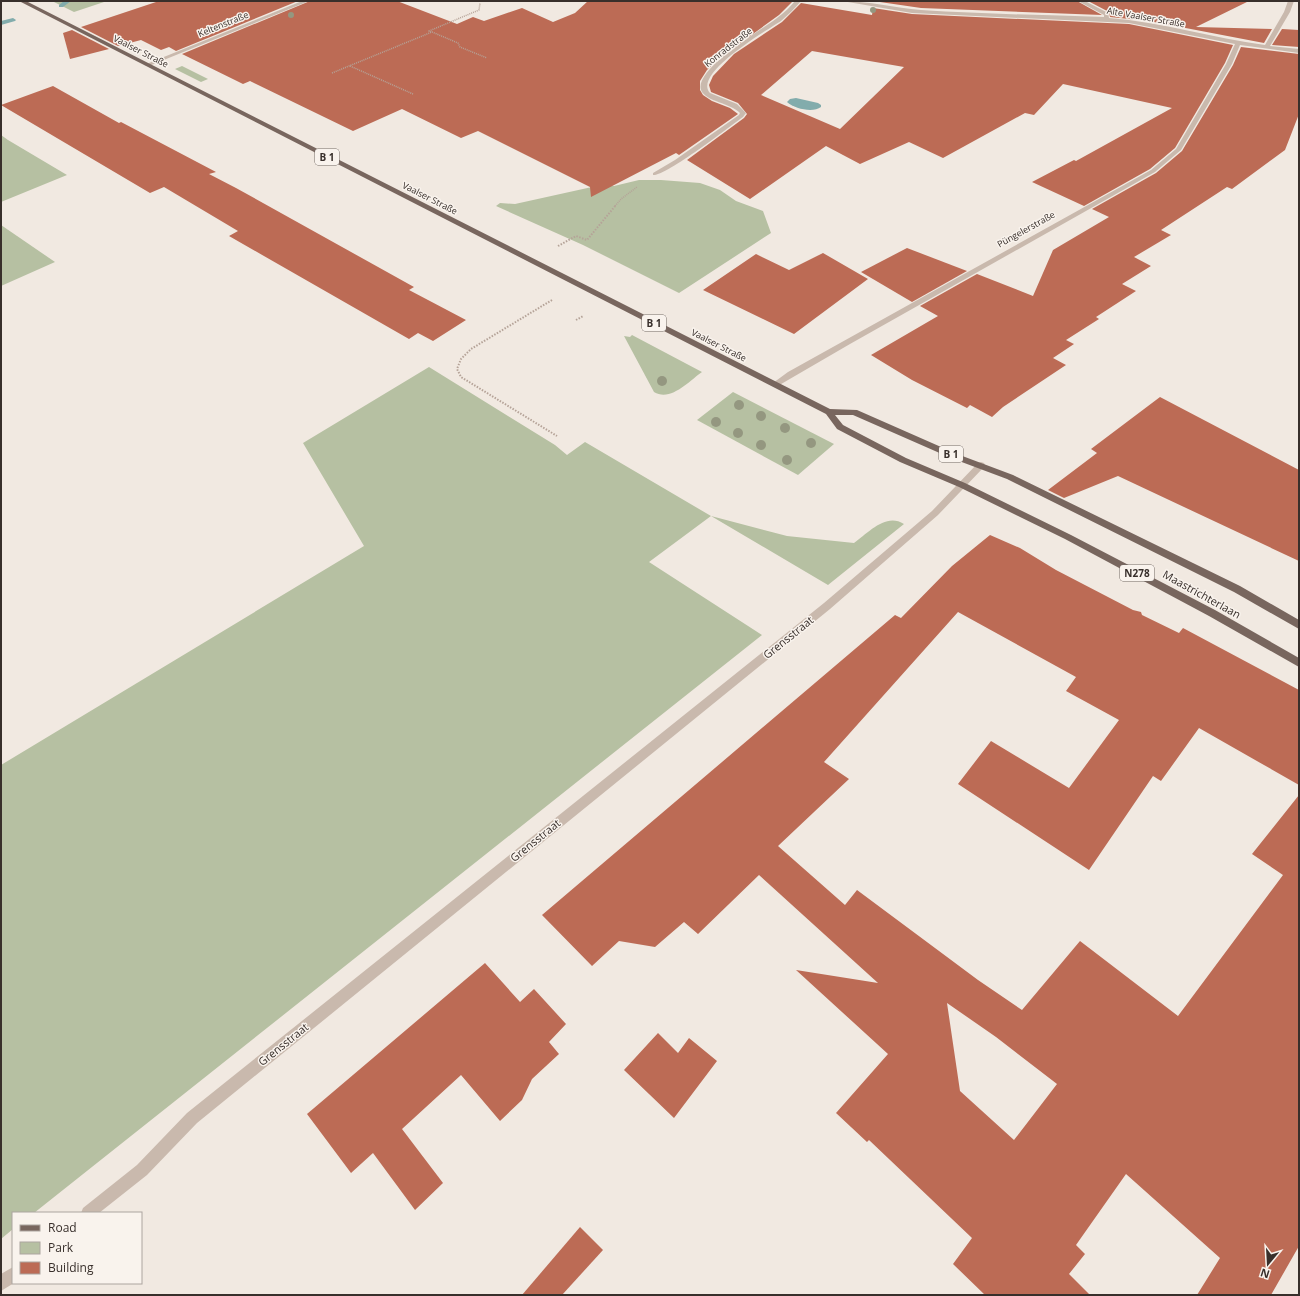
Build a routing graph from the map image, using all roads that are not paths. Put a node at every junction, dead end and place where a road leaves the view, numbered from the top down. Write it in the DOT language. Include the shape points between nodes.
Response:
graph roads {
  1 [pos="22,1"];
  2 [pos="306,1"];
  3 [pos="798,1"];
  4 [pos="846,1"];
  5 [pos="1081,1"];
  6 [pos="1291,1"];
  7 [pos="1107,19"];
  8 [pos="1238,43"];
  9 [pos="1267,47"];
  10 [pos="1299,51"];
  11 [pos="147,65"];
  12 [pos="655,174"];
  13 [pos="776,385"];
  14 [pos="829,412"];
  15 [pos="981,466"];
  16 [pos="1022,482"];
  17 [pos="962,485"];
  18 [pos="984,495"];
  19 [pos="1299,625"];
  20 [pos="1299,663"];
  21 [pos="89,1212"];
  22 [pos="12,1275"];
  23 [pos="1,1284"];
  1 -- 11 [label="main road, Vaalser Straße / B 1"];
  2 -- 11 [label="street, Keltenstraße"];
  3 -- 12 [label="street, Konradstraße" via="787,13 718,63 704,78 704,91 738,108 743,113 741,116"];
  4 -- 7 [label="street, Alte Vaalser Straße" via="955,14"];
  5 -- 7 [label="street" via="1106,14"];
  6 -- 9 [label="street"];
  7 -- 8 [label="street, Alte Vaalser Straße"];
  8 -- 9 [label="street, Alte Vaalser Straße"];
  8 -- 13 [label="street, Püngelerstraße" via="1225,71 1178,150 1153,171 847,342"];
  9 -- 10 [label="street, Alte Vaalser Straße"];
  11 -- 13 [label="main road, Vaalser Straße / B 1"];
  13 -- 14 [label="main road, Vaalser Straße / B 1"];
  14 -- 15 [label="main road, Vaalser Straße / B 1" via="854,412"];
  14 -- 17 [label="main road, Vaalser Straße / B 1" via="840,427 903,460"];
  15 -- 16 [label="main road, Vaalser Straße / B 1"];
  15 -- 17 [label="street, Grensstraat"];
  16 -- 19 [label="main road, Maastrichterlaan / N278" via="1237,589"];
  17 -- 18 [label="main road, Vaalser Straße / B 1"];
  17 -- 21 [label="street, Grensstraat" via="935,513 797,630 192,1118 142,1170"];
  18 -- 20 [label="main road, Maastrichterlaan / N278" via="1212,613"];
  22 -- 23 [label="street"];
}
